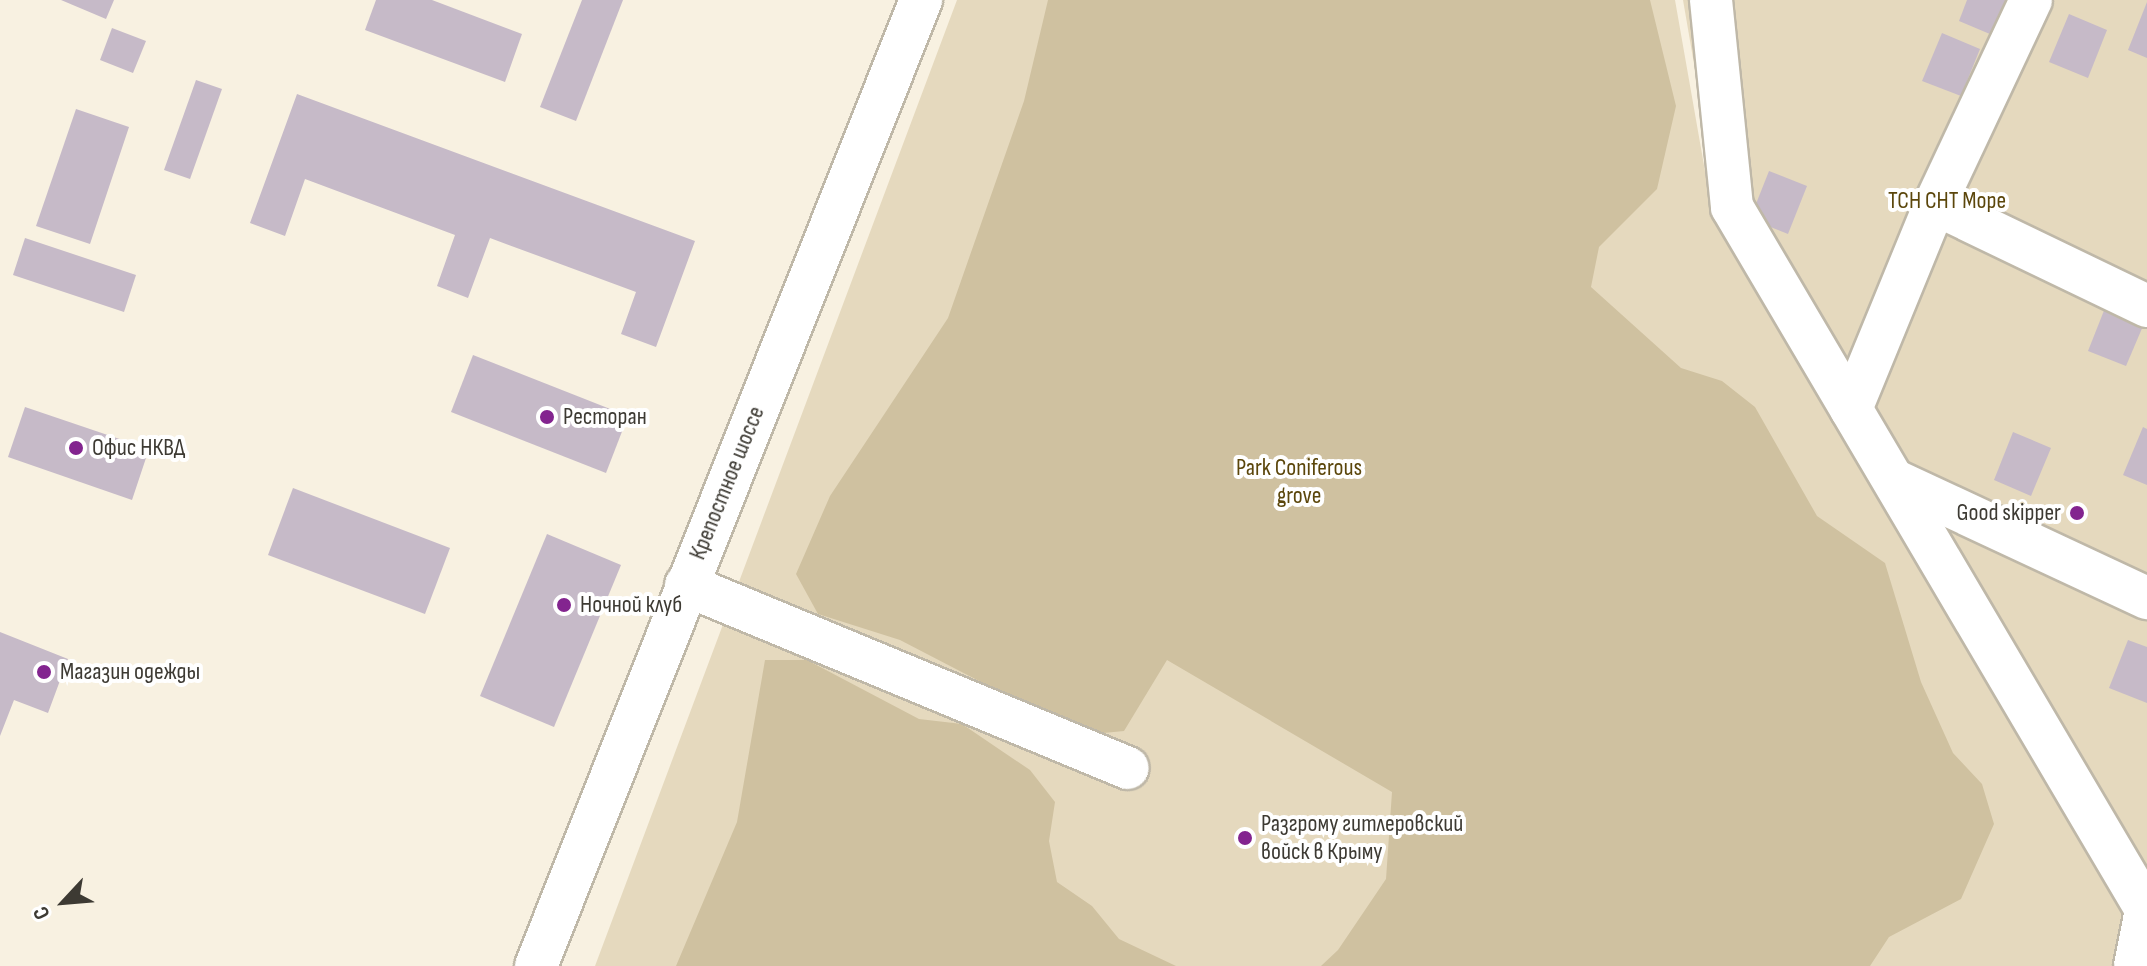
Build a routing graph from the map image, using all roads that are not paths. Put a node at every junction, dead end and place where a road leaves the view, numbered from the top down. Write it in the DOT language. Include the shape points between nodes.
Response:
graph roads {
  1 [pos="921,0"];
  2 [pos="1711,0"];
  3 [pos="2031,0"];
  4 [pos="1935,204"];
  5 [pos="2147,306"];
  6 [pos="1851,409"];
  7 [pos="1898,482"];
  8 [pos="686,585"];
  9 [pos="2147,598"];
  10 [pos="1128,768"];
  11 [pos="2146,910"];
  12 [pos="536,966"];
  13 [pos="2135,966"];
  1 -- 8 [label="street, Крепостное шоссе"];
  2 -- 6 [label="street" via="1732,207"];
  3 -- 4 [label="street"];
  4 -- 5 [label="street"];
  4 -- 6 [label="street"];
  6 -- 7 [label="street"];
  7 -- 9 [label="street"];
  7 -- 11 [label="street"];
  8 -- 10 [label="street"];
  8 -- 12 [label="street, Крепостное шоссе"];
  11 -- 13 [label="street"];
}
